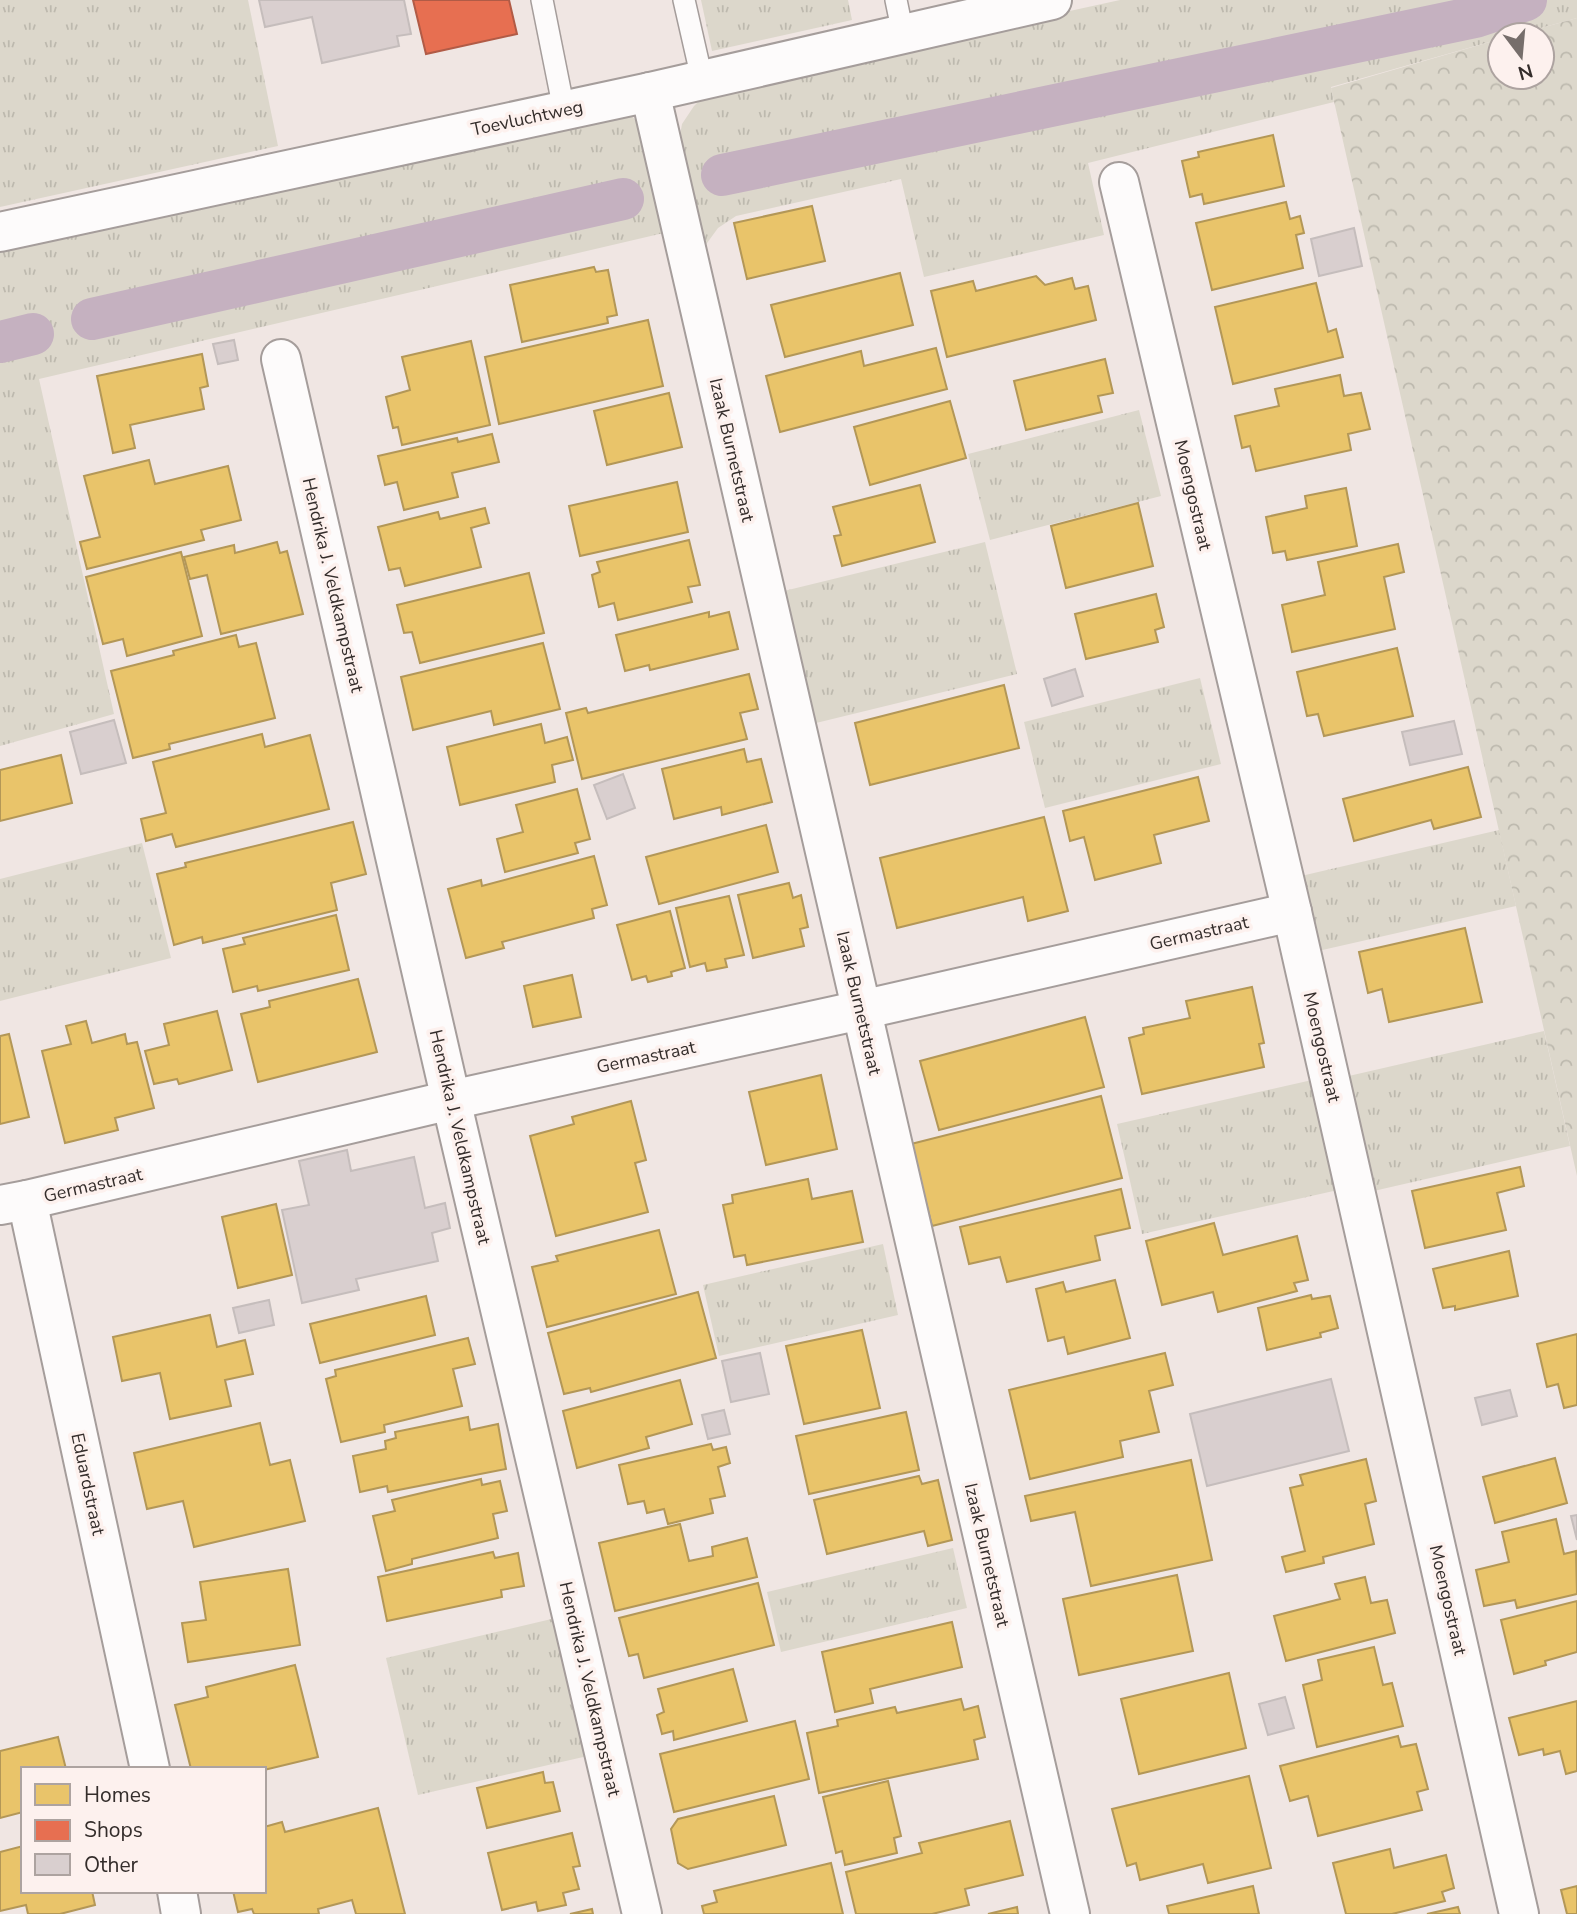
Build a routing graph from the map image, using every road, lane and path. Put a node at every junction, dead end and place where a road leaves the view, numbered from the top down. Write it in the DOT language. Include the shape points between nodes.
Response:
graph roads {
  1 [pos="542,0"];
  2 [pos="684,0"];
  3 [pos="1052,0"];
  4 [pos="899,17"];
  5 [pos="702,79"];
  6 [pos="650,92"];
  7 [pos="564,110"];
  8 [pos="1119,182"];
  9 [pos="0,232"];
  10 [pos="281,359"];
  11 [pos="1292,912"];
  12 [pos="861,1010"];
  13 [pos="451,1100"];
  14 [pos="13,1203"];
  15 [pos="150,1767"];
  16 [pos="177,1893"];
  17 [pos="181,1914"];
  18 [pos="642,1914"];
  19 [pos="1070,1914"];
  20 [pos="1519,1914"];
  1 -- 7 [label="lane"];
  2 -- 5 [label="lane"];
  3 -- 4 [label="street, Toevluchtweg"];
  4 -- 5 [label="street, Toevluchtweg"];
  5 -- 6 [label="street, Toevluchtweg"];
  6 -- 7 [label="street, Toevluchtweg"];
  6 -- 12 [label="street, Izaak Burnetstraat"];
  7 -- 9 [label="street, Toevluchtweg"];
  8 -- 11 [label="street, Moengostraat"];
  10 -- 13 [label="street, Hendrika J. Veldkampstraat"];
  11 -- 12 [label="street, Germastraat"];
  11 -- 20 [label="street, Moengostraat"];
  12 -- 13 [label="street, Germastraat"];
  12 -- 19 [label="street, Izaak Burnetstraat"];
  13 -- 14 [label="street, Germastraat"];
  13 -- 18 [label="street, Hendrika J. Veldkampstraat"];
  14 -- 15 [label="street, Eduardstraat"];
  16 -- 17 [label="street"];
}
